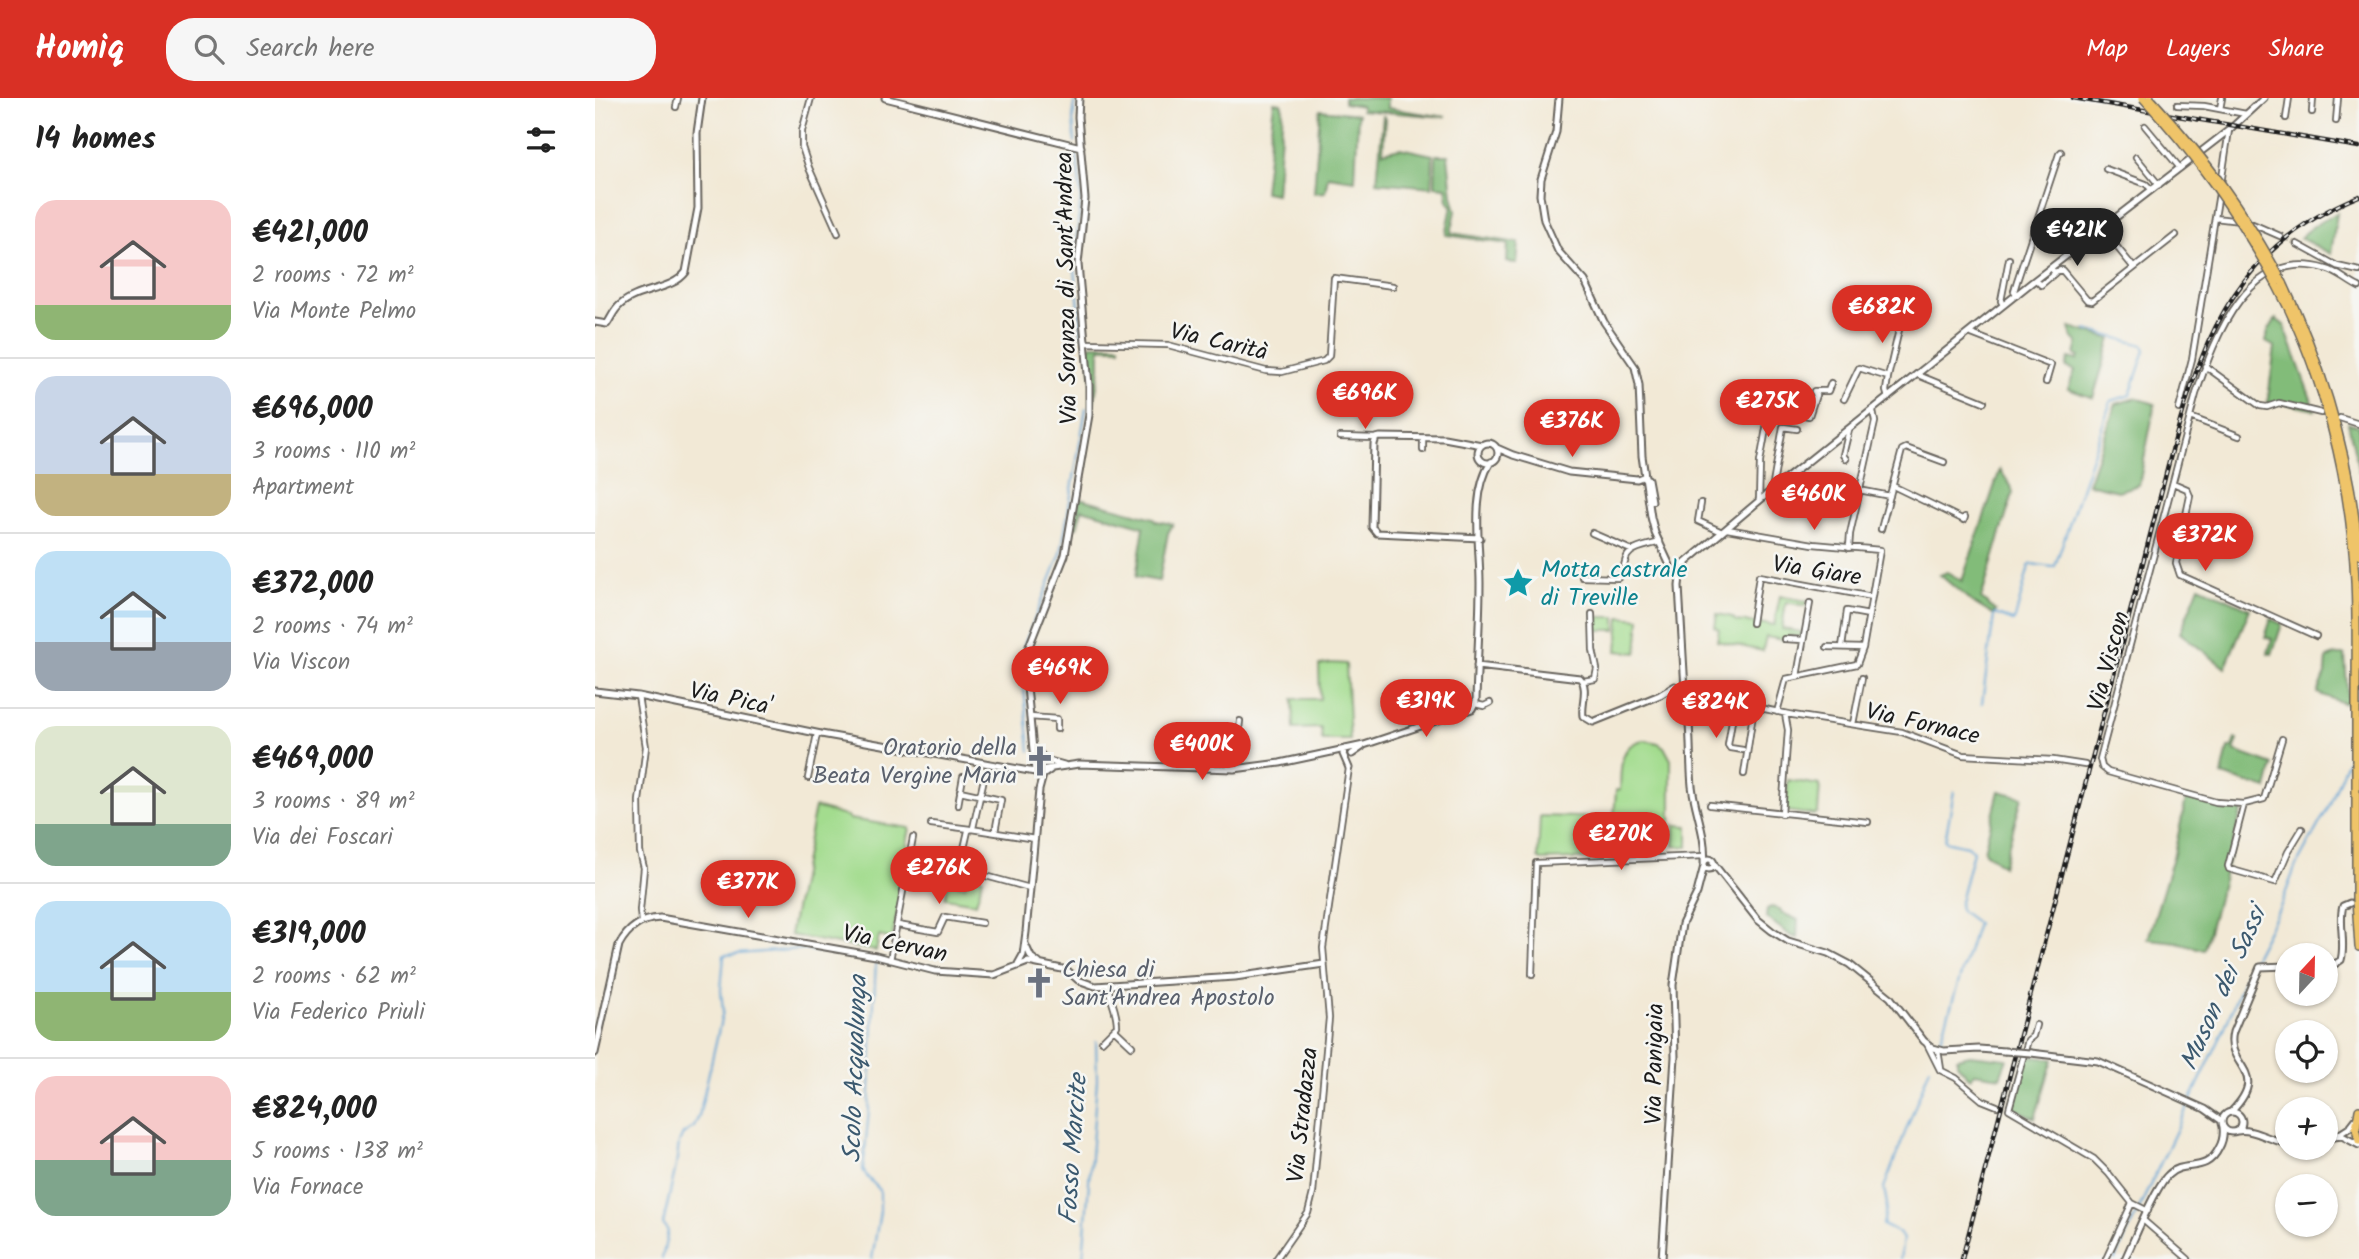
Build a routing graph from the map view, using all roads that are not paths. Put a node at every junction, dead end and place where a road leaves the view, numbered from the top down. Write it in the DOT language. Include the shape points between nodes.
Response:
graph roads {
  1 [pos="678,98"];
  2 [pos="702,98"];
  3 [pos="811,98"];
  4 [pos="885,98"];
  5 [pos="1079,98"];
  6 [pos="1559,98"];
  7 [pos="2143,98"];
  8 [pos="2150,98"];
  9 [pos="2222,98"];
  10 [pos="2264,98"];
  11 [pos="2288,98"];
  12 [pos="2313,98"];
  13 [pos="2338,98"];
  14 [pos="2177,105"];
  15 [pos="676,107"];
  16 [pos="2220,109"];
  17 [pos="2312,112"];
  18 [pos="2246,114"];
  19 [pos="2286,118"];
  20 [pos="2336,121"];
  21 [pos="2145,127"];
  22 [pos="2231,128"];
  23 [pos="1081,146"];
  24 [pos="2061,152"];
  25 [pos="2136,157"];
  26 [pos="2180,168"];
  27 [pos="2106,169"];
  28 [pos="2159,185"];
  29 [pos="2152,190"];
  30 [pos="2215,218"];
  31 [pos="2099,229"];
  32 [pos="838,233"];
  33 [pos="2176,235"];
  34 [pos="2280,236"];
  35 [pos="2297,244"];
  36 [pos="2009,259"];
  37 [pos="2134,268"];
  38 [pos="2053,270"];
  39 [pos="2359,271"];
  40 [pos="2279,283"];
  41 [pos="1393,286"];
  42 [pos="2359,287"];
  43 [pos="1908,290"];
  44 [pos="2017,296"];
  45 [pos="2004,306"];
  46 [pos="595,322"];
  47 [pos="1969,333"];
  48 [pos="1086,343"];
  49 [pos="2205,366"];
  50 [pos="1918,375"];
  51 [pos="1888,377"];
  52 [pos="2046,382"];
  53 [pos="1831,383"];
  54 [pos="1888,398"];
  55 [pos="1844,399"];
  56 [pos="1984,402"];
  57 [pos="2179,409"];
  58 [pos="1873,411"];
  59 [pos="2321,413"];
  60 [pos="1865,417"];
  61 [pos="2190,417"];
  62 [pos="2340,418"];
  63 [pos="2359,424"];
  64 [pos="1873,426"];
  65 [pos="1797,429"];
  66 [pos="1849,430"];
  67 [pos="2239,436"];
  68 [pos="1340,437"];
  69 [pos="1376,438"];
  70 [pos="1423,438"];
  71 [pos="1467,444"];
  72 [pos="1482,445"];
  73 [pos="1497,448"];
  74 [pos="1423,450"];
  75 [pos="1513,455"];
  76 [pos="1480,456"];
  77 [pos="1497,457"];
  78 [pos="1846,459"];
  79 [pos="1944,462"];
  80 [pos="1491,463"];
  81 [pos="1644,466"];
  82 [pos="1484,474"];
  83 [pos="1791,475"];
  84 [pos="1642,477"];
  85 [pos="2173,483"];
  86 [pos="1893,486"];
  87 [pos="1815,487"];
  88 [pos="1648,489"];
  89 [pos="1859,489"];
  90 [pos="1772,490"];
  91 [pos="1890,496"];
  92 [pos="1759,501"];
  93 [pos="1701,503"];
  94 [pos="1965,517"];
  95 [pos="1881,529"];
  96 [pos="1725,531"];
  97 [pos="1592,533"];
  98 [pos="1480,538"];
  99 [pos="1659,540"];
  100 [pos="1849,548"];
  101 [pos="1631,550"];
  102 [pos="2359,555"];
  103 [pos="1677,573"];
  104 [pos="1582,577"];
  105 [pos="1873,597"];
  106 [pos="1810,603"];
  107 [pos="1593,614"];
  108 [pos="1869,615"];
  109 [pos="1752,623"];
  110 [pos="2316,636"];
  111 [pos="1784,639"];
  112 [pos="1803,640"];
  113 [pos="1827,647"];
  114 [pos="1842,647"];
  115 [pos="1863,648"];
  116 [pos="1477,666"];
  117 [pos="1797,676"];
  118 [pos="1862,678"];
  119 [pos="1583,681"];
  120 [pos="1680,690"];
  121 [pos="595,691"];
  122 [pos="638,696"];
  123 [pos="1735,702"];
  124 [pos="1490,703"];
  125 [pos="1474,706"];
  126 [pos="1755,707"];
  127 [pos="1777,712"];
  128 [pos="1785,714"];
  129 [pos="1793,716"];
  130 [pos="1030,717"];
  131 [pos="1240,721"];
  132 [pos="1853,724"];
  133 [pos="1057,729"];
  134 [pos="1788,730"];
  135 [pos="817,734"];
  136 [pos="1179,736"];
  137 [pos="2282,739"];
  138 [pos="1033,746"];
  139 [pos="1743,750"];
  140 [pos="1348,753"];
  141 [pos="1070,765"];
  142 [pos="2085,765"];
  143 [pos="1173,767"];
  144 [pos="1349,768"];
  145 [pos="1234,769"];
  146 [pos="1038,774"];
  147 [pos="1744,774"];
  148 [pos="963,777"];
  149 [pos="808,778"];
  150 [pos="983,783"];
  151 [pos="960,791"];
  152 [pos="980,795"];
  153 [pos="2244,804"];
  154 [pos="958,805"];
  155 [pos="1710,805"];
  156 [pos="1782,814"];
  157 [pos="1868,822"];
  158 [pos="930,824"];
  159 [pos="2302,829"];
  160 [pos="970,830"];
  161 [pos="995,832"];
  162 [pos="913,838"];
  163 [pos="1035,839"];
  164 [pos="1708,864"];
  165 [pos="956,868"];
  166 [pos="908,870"];
  167 [pos="1030,888"];
  168 [pos="2350,903"];
  169 [pos="641,922"];
  170 [pos="982,923"];
  171 [pos="898,925"];
  172 [pos="2359,947"];
  173 [pos="1026,958"];
  174 [pos="890,960"];
  175 [pos="2338,963"];
  176 [pos="1324,964"];
  177 [pos="2275,967"];
  178 [pos="1532,974"];
  179 [pos="1108,986"];
  180 [pos="2036,1025"];
  181 [pos="1115,1030"];
  182 [pos="1102,1041"];
  183 [pos="1927,1044"];
  184 [pos="1132,1046"];
  185 [pos="1938,1050"];
  186 [pos="1948,1051"];
  187 [pos="595,1053"];
  188 [pos="1937,1057"];
  189 [pos="2242,1101"];
  190 [pos="1997,1106"];
  191 [pos="2205,1109"];
  192 [pos="2359,1110"];
  193 [pos="2229,1113"];
  194 [pos="2356,1118"];
  195 [pos="2242,1119"];
  196 [pos="2222,1124"];
  197 [pos="2235,1132"];
  198 [pos="2252,1132"];
  199 [pos="2338,1134"];
  200 [pos="2338,1136"];
  201 [pos="2223,1141"];
  202 [pos="2275,1141"];
  203 [pos="2359,1143"];
  204 [pos="2133,1204"];
  205 [pos="2147,1210"];
  206 [pos="2143,1220"];
  207 [pos="1276,1259"];
  208 [pos="1662,1259"];
  209 [pos="2106,1259"];
  210 [pos="2125,1259"];
  211 [pos="2188,1259"];
  1 -- 15 [label="street"];
  2 -- 46 [label="street" via="697,133 698,208 686,272 620,305 607,324"];
  3 -- 32 [label="street" via="802,147"];
  4 -- 23 [label="street"];
  5 -- 23 [label="street, Via Soranza di Sant'Andrea"];
  6 -- 81 [label="street" via="1556,132 1541,179 1544,220 1558,251 1585,281 1604,322 1632,361 1639,385"];
  7 -- 40 [label="highway, bridge" via="2218,187"];
  8 -- 40 [label="highway, bridge" via="2213,170 2249,223"];
  9 -- 16 [label="street"];
  10 -- 18 [label="street"];
  11 -- 19 [label="street"];
  12 -- 17 [label="street"];
  13 -- 20 [label="street"];
  14 -- 16 [label="street"];
  16 -- 18 [label="street"];
  18 -- 22 [label="street"];
  21 -- 26 [label="street"];
  22 -- 26 [label="street"];
  22 -- 30 [label="street"];
  23 -- 48 [label="street, Via Soranza di Sant'Andrea" via="1085,208 1078,264"];
  24 -- 44 [label="street" via="2017,281"];
  25 -- 28 [label="street"];
  26 -- 28 [label="street"];
  27 -- 29 [label="street"];
  28 -- 29 [label="street"];
  29 -- 31 [label="street"];
  30 -- 34 [label="street" via="2252,223"];
  30 -- 57 [label="street" via="2192,359"];
  31 -- 37 [label="street"];
  31 -- 38 [label="street"];
  33 -- 37 [label="street"];
  35 -- 39 [label="street" via="2337,266"];
  36 -- 45 [label="street" via="2001,301"];
  37 -- 38 [label="street" via="2093,301 2087,300 2062,270"];
  38 -- 44 [label="street"];
  40 -- 102 [label="highway" via="2314,356 2332,411 2349,482"];
  40 -- 172 [label="highway" via="2328,418 2349,520 2355,578"];
  41 -- 48 [label="street, Via Carità" via="1334,278 1329,356 1282,372 1168,345"];
  42 -- 49 [label="street, Via Viscon" via="2332,271 2299,265 2265,276 2241,297"];
  43 -- 51 [label="street"];
  44 -- 45 [label="street"];
  45 -- 47 [label="street"];
  47 -- 50 [label="street"];
  47 -- 52 [label="street" via="2051,365"];
  48 -- 130 [label="street, Via Soranza di Sant'Andrea" via="1089,405 1084,449 1065,555 1028,649"];
  49 -- 59 [label="street" via="2260,406 2279,403"];
  49 -- 61 [label="street, Via Viscon"];
  50 -- 54 [label="street"];
  50 -- 56 [label="street"];
  51 -- 54 [label="street"];
  51 -- 55 [label="street" via="1859,369"];
  53 -- 92 [label="street" via="1829,391 1814,391 1809,416 1769,412"];
  54 -- 58 [label="street"];
  58 -- 60 [label="street"];
  58 -- 64 [label="street"];
  60 -- 64 [label="street"];
  60 -- 66 [label="street"];
  61 -- 67 [label="street"];
  61 -- 85 [label="street, Via Viscon"];
  62 -- 63 [label="street"];
  64 -- 89 [label="street"];
  65 -- 90 [label="street" via="1783,426"];
  66 -- 78 [label="street"];
  66 -- 83 [label="street"];
  68 -- 69 [label="street"];
  69 -- 70 [label="street"];
  69 -- 98 [label="street" via="1374,531 1380,535"];
  70 -- 71 [label="street"];
  70 -- 74 [label="street"];
  71 -- 72 [label="street"];
  71 -- 76 [label="street"];
  72 -- 73 [label="street"];
  72 -- 76 [label="street"];
  73 -- 75 [label="street"];
  73 -- 77 [label="street"];
  75 -- 77 [label="street"];
  75 -- 84 [label="street" via="1569,472"];
  76 -- 80 [label="street"];
  76 -- 82 [label="street"];
  77 -- 80 [label="street"];
  79 -- 86 [label="street" via="1904,449"];
  80 -- 82 [label="street"];
  81 -- 84 [label="street"];
  81 -- 88 [label="street"];
  82 -- 98 [label="street" via="1478,504"];
  83 -- 87 [label="street" via="1796,482"];
  83 -- 90 [label="street"];
  84 -- 88 [label="street"];
  85 -- 110 [label="street" via="2187,489 2190,496 2176,563 2180,575"];
  85 -- 153 [label="street, Via Viscon" via="2102,767 2193,796"];
  86 -- 91 [label="street"];
  86 -- 94 [label="street"];
  88 -- 99 [label="street"];
  89 -- 91 [label="street"];
  89 -- 100 [label="street"];
  90 -- 92 [label="street"];
  91 -- 95 [label="street"];
  92 -- 96 [label="street"];
  93 -- 96 [label="street" via="1698,521"];
  96 -- 100 [label="street"];
  96 -- 103 [label="street"];
  97 -- 101 [label="street"];
  98 -- 116 [label="street"];
  99 -- 101 [label="street"];
  99 -- 103 [label="street"];
  100 -- 105 [label="street" via="1880,552"];
  101 -- 104 [label="street" via="1618,578"];
  103 -- 120 [label="street"];
  105 -- 108 [label="street"];
  105 -- 109 [label="street, Via Giare" via="1759,576"];
  106 -- 112 [label="street"];
  107 -- 119 [label="street" via="1597,670 1595,679"];
  108 -- 114 [label="street" via="1847,611"];
  108 -- 115 [label="street"];
  111 -- 112 [label="street"];
  112 -- 117 [label="street"];
  113 -- 114 [label="street"];
  114 -- 115 [label="street"];
  115 -- 117 [label="street" via="1856,665"];
  116 -- 119 [label="street"];
  116 -- 125 [label="street"];
  117 -- 127 [label="street" via="1786,678"];
  118 -- 132 [label="street"];
  119 -- 120 [label="street" via="1583,716 1593,722"];
  120 -- 123 [label="street, Via Fornace"];
  120 -- 164 [label="street"];
  121 -- 122 [label="street, Via Pica'"];
  122 -- 135 [label="street, Via Pica'"];
  122 -- 169 [label="street" via="646,747 639,801 644,868"];
  123 -- 126 [label="street, Via Fornace"];
  123 -- 139 [label="street" via="1728,745"];
  124 -- 125 [label="street"];
  125 -- 140 [label="street"];
  126 -- 127 [label="street, Via Fornace"];
  126 -- 147 [label="street"];
  127 -- 128 [label="street, Via Fornace"];
  128 -- 129 [label="street, Via Fornace"];
  128 -- 134 [label="street"];
  129 -- 132 [label="street, Via Fornace"];
  129 -- 134 [label="street"];
  130 -- 133 [label="street" via="1057,719"];
  130 -- 138 [label="street, Via Soranza di Sant'Andrea"];
  131 -- 145 [label="street"];
  132 -- 142 [label="street, Via Fornace" via="1902,732 1962,755"];
  134 -- 156 [label="street"];
  135 -- 146 [label="street, Via Pica'"];
  135 -- 149 [label="street"];
  136 -- 143 [label="street"];
  137 -- 153 [label="street" via="2264,799"];
  138 -- 141 [label="street" via="1046,760"];
  138 -- 146 [label="street, Via Soranza di Sant'Andrea"];
  140 -- 144 [label="street"];
  140 -- 145 [label="street"];
  141 -- 143 [label="street"];
  141 -- 146 [label="street"];
  143 -- 145 [label="street"];
  144 -- 176 [label="street, Via Stradazza"];
  146 -- 163 [label="street"];
  148 -- 151 [label="street"];
  150 -- 152 [label="street"];
  151 -- 152 [label="street"];
  151 -- 154 [label="street"];
  152 -- 160 [label="street"];
  152 -- 161 [label="street" via="1002,801"];
  153 -- 159 [label="street" via="2229,869 2275,882"];
  155 -- 156 [label="street"];
  156 -- 157 [label="street"];
  158 -- 160 [label="street"];
  160 -- 161 [label="street"];
  160 -- 165 [label="street"];
  161 -- 163 [label="street"];
  162 -- 166 [label="street"];
  163 -- 167 [label="street"];
  164 -- 178 [label="street" via="1536,863"];
  164 -- 183 [label="street" via="1777,935 1841,959 1882,989"];
  164 -- 208 [label="street, Via Panigaia" via="1682,925 1673,985 1675,1057"];
  165 -- 166 [label="street"];
  165 -- 167 [label="street"];
  166 -- 171 [label="street"];
  167 -- 173 [label="street"];
  168 -- 175 [label="street" via="2341,911"];
  169 -- 174 [label="street, Via Cervan" via="660,918"];
  169 -- 187 [label="street" via="627,932 616,952"];
  170 -- 171 [label="street" via="945,917 938,932"];
  171 -- 174 [label="street"];
  173 -- 174 [label="street, Via Cervan" via="1007,971 979,975"];
  173 -- 179 [label="street" via="1072,972 1086,984"];
  176 -- 179 [label="street" via="1234,977"];
  176 -- 207 [label="street, Via Stradazza" via="1329,1018 1313,1193 1308,1213"];
  177 -- 189 [label="street" via="2260,967 2234,1032 2234,1052 2248,1079"];
  179 -- 181 [label="street" via="1117,1012"];
  180 -- 204 [label="street" via="2009,1109 2094,1159"];
  181 -- 182 [label="street"];
  181 -- 184 [label="street"];
  183 -- 185 [label="street"];
  183 -- 188 [label="street"];
  185 -- 186 [label="street"];
  185 -- 188 [label="street"];
  186 -- 188 [label="street"];
  186 -- 191 [label="street, bridge" via="1979,1049 2098,1060"];
  188 -- 190 [label="street" via="1944,1072"];
  189 -- 193 [label="street"];
  189 -- 195 [label="street"];
  191 -- 193 [label="street"];
  191 -- 196 [label="street"];
  192 -- 194 [label="highway"];
  193 -- 195 [label="street"];
  193 -- 196 [label="street"];
  194 -- 199 [label="street"];
  194 -- 203 [label="highway"];
  195 -- 197 [label="street"];
  195 -- 198 [label="street"];
  196 -- 197 [label="street"];
  196 -- 201 [label="street"];
  197 -- 198 [label="street"];
  197 -- 201 [label="street"];
  198 -- 202 [label="street"];
  200 -- 203 [label="street"];
  201 -- 205 [label="street" via="2210,1161 2168,1174"];
  204 -- 205 [label="street"];
  204 -- 209 [label="street"];
  205 -- 206 [label="street"];
  206 -- 210 [label="street"];
  206 -- 211 [label="street"];
}
